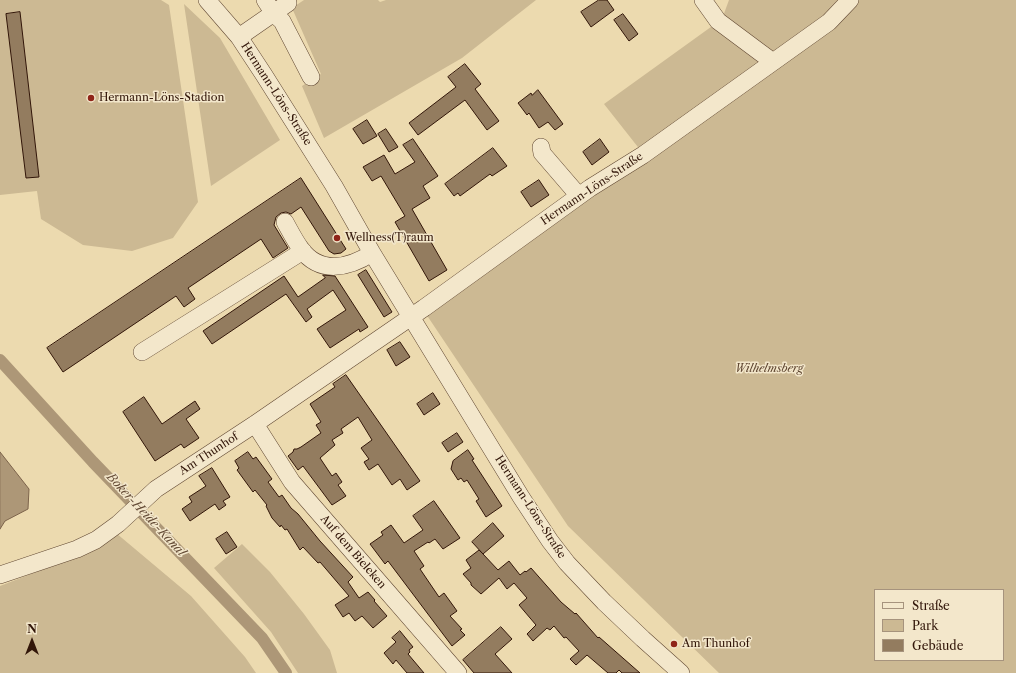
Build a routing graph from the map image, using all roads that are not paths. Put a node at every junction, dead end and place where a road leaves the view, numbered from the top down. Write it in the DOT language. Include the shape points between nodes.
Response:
graph roads {
  1 [pos="207,0"];
  2 [pos="703,0"];
  3 [pos="850,0"];
  4 [pos="288,3"];
  5 [pos="270,7"];
  6 [pos="239,37"];
  7 [pos="773,62"];
  8 [pos="311,77"];
  9 [pos="539,150"];
  10 [pos="579,196"];
  11 [pos="285,222"];
  12 [pos="302,251"];
  13 [pos="372,253"];
  14 [pos="412,316"];
  15 [pos="142,352"];
  16 [pos="255,424"];
  17 [pos="0,575"];
  18 [pos="458,673"];
  19 [pos="681,673"];
  1 -- 6 [label="street, Hermann-Löns-Straße"];
  2 -- 7 [label="street" via="718,21"];
  3 -- 7 [label="street, Hermann-Löns-Straße" via="829,22"];
  4 -- 5 [label="street"];
  5 -- 6 [label="street"];
  5 -- 8 [label="street" via="282,21"];
  6 -- 13 [label="street, Hermann-Löns-Straße" via="334,186"];
  7 -- 10 [label="street, Hermann-Löns-Straße" via="643,155"];
  9 -- 10 [label="street"];
  10 -- 14 [label="street, Hermann-Löns-Straße"];
  11 -- 12 [label="street"];
  12 -- 13 [label="street" via="318,263 330,266 344,266"];
  12 -- 15 [label="street"];
  13 -- 14 [label="street, Hermann-Löns-Straße"];
  14 -- 16 [label="street, Am Thunhof"];
  14 -- 19 [label="street, Hermann-Löns-Straße" via="550,541 604,602"];
  16 -- 17 [label="street, Am Thunhof" via="153,492 96,540"];
  16 -- 18 [label="street, Auf dem Bieleken" via="292,482"];
}
